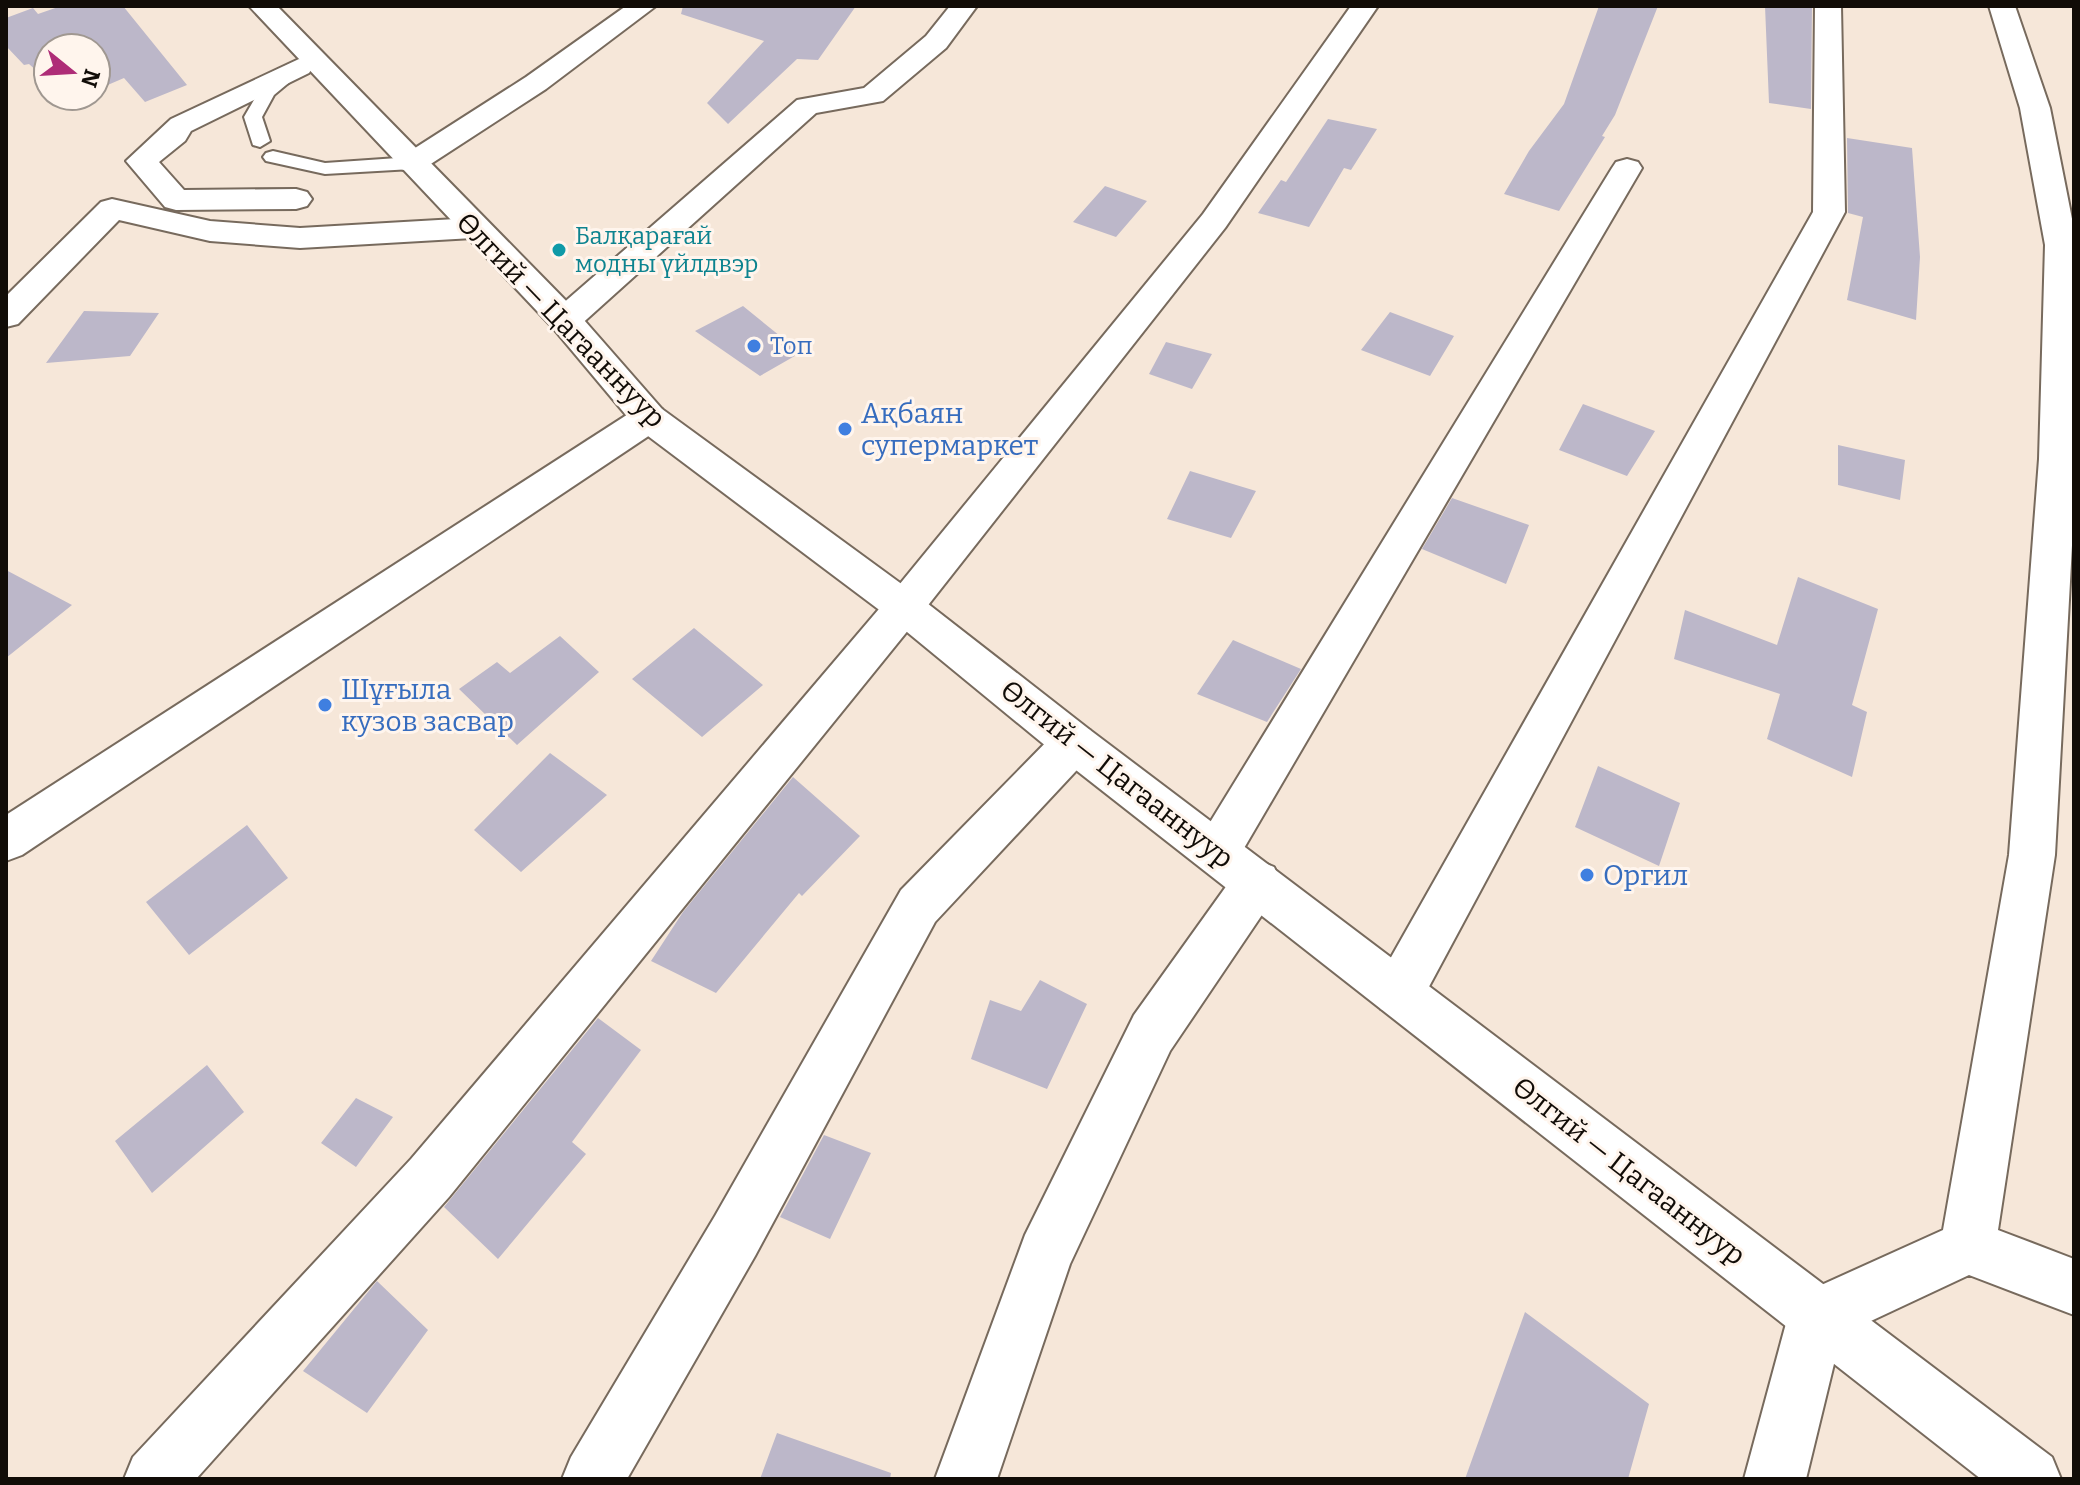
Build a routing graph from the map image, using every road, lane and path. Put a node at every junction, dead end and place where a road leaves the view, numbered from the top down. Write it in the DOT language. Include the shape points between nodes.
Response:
graph roads {
  1 [pos="263,6"];
  2 [pos="643,6"];
  3 [pos="964,6"];
  4 [pos="1365,6"];
  5 [pos="1828,6"];
  6 [pos="2002,6"];
  7 [pos="305,62"];
  8 [pos="412,163"];
  9 [pos="1627,168"];
  10 [pos="296,199"];
  11 [pos="473,228"];
  12 [pos="6,316"];
  13 [pos="565,320"];
  14 [pos="649,418"];
  15 [pos="904,607"];
  16 [pos="1074,743"];
  17 [pos="6,840"];
  18 [pos="1237,867"];
  19 [pos="1399,992"];
  20 [pos="1968,1247"];
  21 [pos="2074,1287"];
  22 [pos="1817,1316"];
  23 [pos="155,1479"];
  24 [pos="593,1479"];
  25 [pos="966,1479"];
  26 [pos="1775,1479"];
  27 [pos="2030,1479"];
  1 -- 7 [label="main road, Өлгий — Цагааннуур"];
  2 -- 8 [label="main road"];
  3 -- 13 [label="main road" via="936,42 873,95 807,106"];
  4 -- 15 [label="main road" via="1214,221"];
  5 -- 19 [label="main road" via="1829,212"];
  6 -- 20 [label="main road" via="2035,108 2061,245 2058,459 2032,855"];
  7 -- 8 [label="main road, Өлгий — Цагааннуур"];
  7 -- 8 [label="lane" via="267,92 253,117 267,149 306,168 354,170"];
  7 -- 10 [label="main road" via="181,125 141,161 176,200"];
  8 -- 11 [label="main road, Өлгий — Цагааннуур"];
  9 -- 18 [label="main road"];
  11 -- 12 [label="main road" via="300,238 210,231 112,209"];
  11 -- 13 [label="main road, Өлгий — Цагааннуур"];
  13 -- 14 [label="main road, Өлгий — Цагааннуур"];
  14 -- 15 [label="main road, Өлгий — Цагааннуур"];
  14 -- 17 [label="main road"];
  15 -- 16 [label="main road, Өлгий — Цагааннуур"];
  15 -- 23 [label="main road" via="430,1178"];
  16 -- 18 [label="main road, Өлгий — Цагааннуур"];
  16 -- 24 [label="main road" via="918,906"];
  18 -- 19 [label="main road, Өлгий — Цагааннуур"];
  18 -- 25 [label="main road" via="1045,1255"];
  19 -- 22 [label="main road, Өлгий — Цагааннуур"];
  20 -- 21 [label="main road"];
  20 -- 22 [label="main road"];
  22 -- 26 [label="main road"];
  22 -- 27 [label="main road, Өлгий — Цагааннуур"];
}
